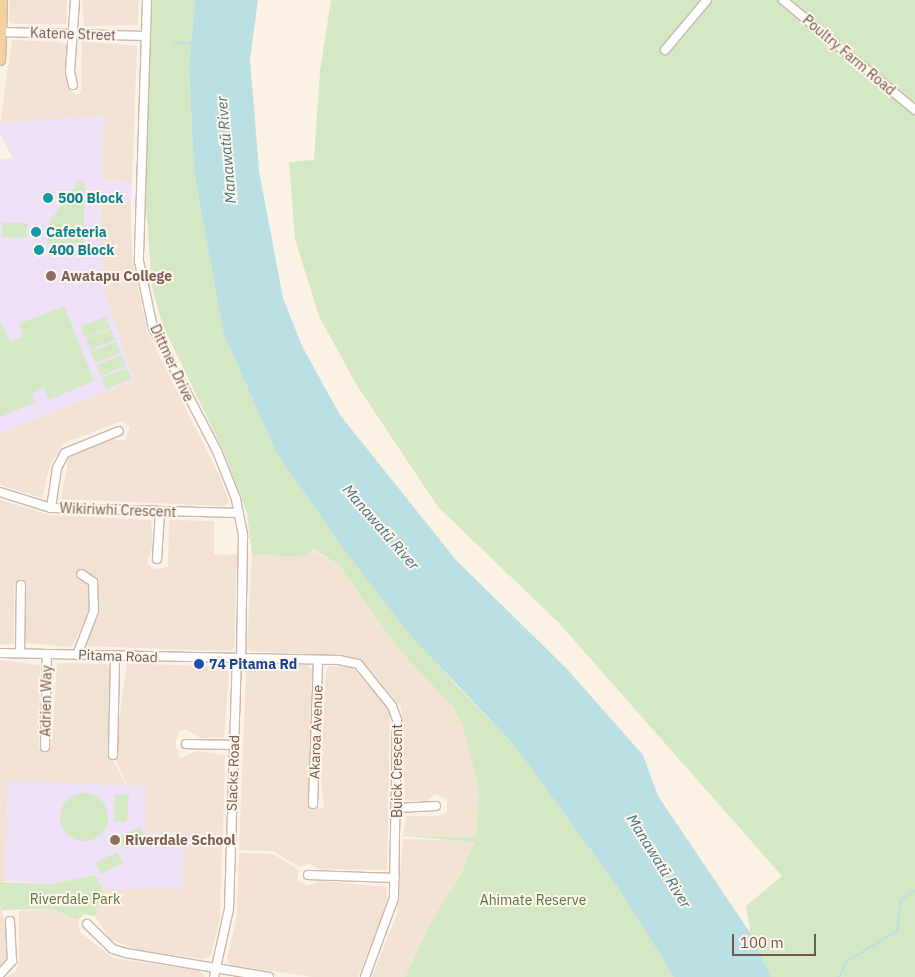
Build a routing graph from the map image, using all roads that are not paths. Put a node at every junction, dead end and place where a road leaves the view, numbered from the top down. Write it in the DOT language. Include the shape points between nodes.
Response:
graph roads {
  1 [pos="2,0"];
  2 [pos="75,0"];
  3 [pos="147,0"];
  4 [pos="707,0"];
  5 [pos="784,0"];
  6 [pos="1,32"];
  7 [pos="72,34"];
  8 [pos="145,36"];
  9 [pos="666,50"];
  10 [pos="0,60"];
  11 [pos="74,85"];
  12 [pos="915,110"];
  13 [pos="119,431"];
  14 [pos="0,492"];
  15 [pos="51,508"];
  16 [pos="160,512"];
  17 [pos="239,513"];
  18 [pos="157,559"];
  19 [pos="81,574"];
  20 [pos="21,585"];
  21 [pos="0,653"];
  22 [pos="20,653"];
  23 [pos="47,654"];
  24 [pos="77,655"];
  25 [pos="115,656"];
  26 [pos="239,658"];
  27 [pos="318,660"];
  28 [pos="186,744"];
  29 [pos="234,745"];
  30 [pos="45,747"];
  31 [pos="112,755"];
  32 [pos="313,804"];
  33 [pos="436,806"];
  34 [pos="398,808"];
  35 [pos="308,875"];
  36 [pos="395,878"];
  37 [pos="10,921"];
  38 [pos="86,924"];
  39 [pos="216,968"];
  40 [pos="0,974"];
  41 [pos="214,977"];
  42 [pos="269,977"];
  43 [pos="365,977"];
  1 -- 6 [label="main road"];
  2 -- 7 [label="street"];
  3 -- 8 [label="street, Dittmer Drive"];
  4 -- 9 [label="street"];
  5 -- 12 [label="street, Poultry Farm Road"];
  6 -- 7 [label="street, Katene Street"];
  6 -- 10 [label="main road"];
  7 -- 8 [label="street, Katene Street"];
  7 -- 11 [label="street"];
  8 -- 17 [label="street, Dittmer Drive" via="138,226 144,289 153,328 217,451"];
  13 -- 15 [label="street" via="65,453 57,468"];
  14 -- 15 [label="street, Wikiriwhi Crescent"];
  15 -- 16 [label="street, Wikiriwhi Crescent"];
  16 -- 17 [label="street, Wikiriwhi Crescent"];
  16 -- 18 [label="street"];
  17 -- 26 [label="street, Dittmer Drive" via="244,543"];
  19 -- 24 [label="street" via="93,582 94,611"];
  20 -- 22 [label="street"];
  21 -- 22 [label="street, Pitama Road"];
  22 -- 23 [label="street, Pitama Road"];
  23 -- 24 [label="street, Pitama Road"];
  23 -- 30 [label="street, Adrien Way"];
  24 -- 25 [label="street, Pitama Road"];
  25 -- 26 [label="street, Pitama Road"];
  25 -- 31 [label="street"];
  26 -- 27 [label="street, Buick Crescent"];
  26 -- 29 [label="street, Slacks Road"];
  27 -- 32 [label="street, Akaroa Avenue"];
  27 -- 34 [label="street, Buick Crescent" via="356,663 395,709"];
  28 -- 29 [label="street"];
  29 -- 39 [label="street, Slacks Road" via="229,909"];
  33 -- 34 [label="street"];
  34 -- 36 [label="street, Buick Crescent"];
  35 -- 36 [label="street"];
  36 -- 43 [label="street, Buick Crescent" via="391,912"];
  37 -- 40 [label="street" via="12,961"];
  38 -- 39 [label="street" via="113,949"];
  39 -- 41 [label="street, Slacks Road"];
  39 -- 42 [label="street"];
}
